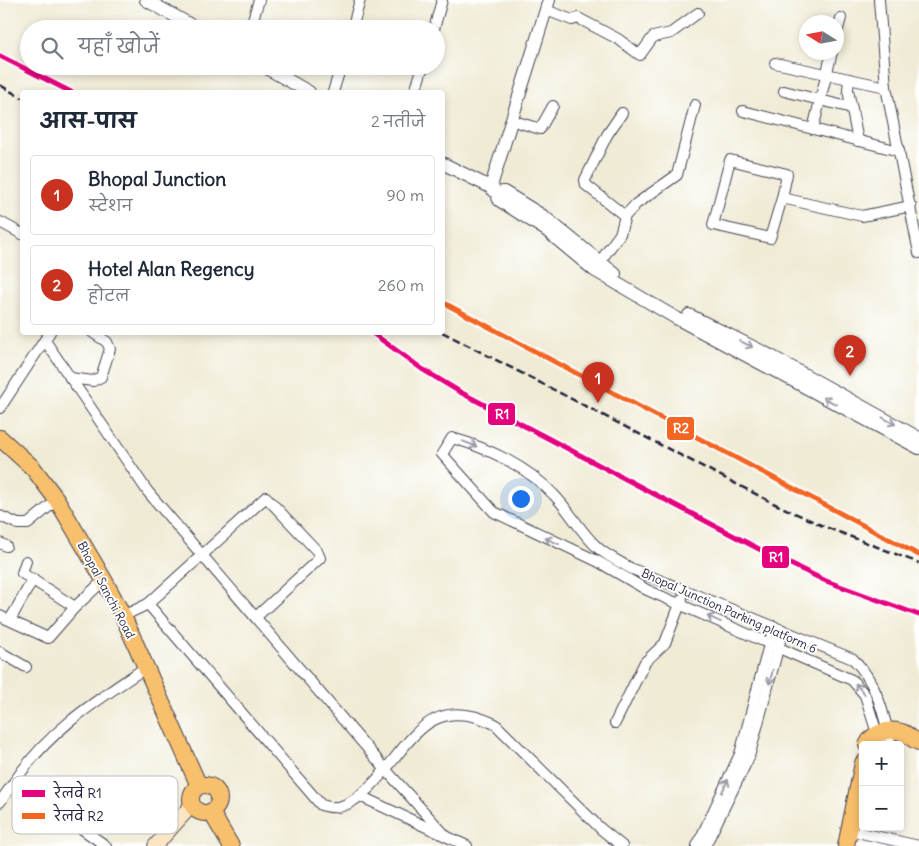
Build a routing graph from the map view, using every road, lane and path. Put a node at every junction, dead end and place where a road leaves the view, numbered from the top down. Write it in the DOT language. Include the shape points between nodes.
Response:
graph roads {
  1 [pos="146,0"];
  2 [pos="259,0"];
  3 [pos="360,0"];
  4 [pos="442,0"];
  5 [pos="878,0"];
  6 [pos="158,3"];
  7 [pos="547,5"];
  8 [pos="698,13"];
  9 [pos="184,20"];
  10 [pos="253,20"];
  11 [pos="354,20"];
  12 [pos="436,20"];
  13 [pos="830,60"];
  14 [pos="775,63"];
  15 [pos="826,74"];
  16 [pos="279,75"];
  17 [pos="338,75"];
  18 [pos="421,75"];
  19 [pos="849,79"];
  20 [pos="886,87"];
  21 [pos="305,90"];
  22 [pos="334,90"];
  23 [pos="417,90"];
  24 [pos="784,91"];
  25 [pos="820,99"];
  26 [pos="695,105"];
  27 [pos="553,106"];
  28 [pos="852,108"];
  29 [pos="742,111"];
  30 [pos="622,113"];
  31 [pos="511,120"];
  32 [pos="813,129"];
  33 [pos="858,141"];
  34 [pos="899,151"];
  35 [pos="445,165"];
  36 [pos="494,190"];
  37 [pos="782,198"];
  38 [pos="911,206"];
  39 [pos="625,216"];
  40 [pos="0,222"];
  41 [pos="20,233"];
  42 [pos="919,253"];
  43 [pos="597,266"];
  44 [pos="704,328"];
  45 [pos="96,335"];
  46 [pos="48,337"];
  47 [pos="70,378"];
  48 [pos="1,405"];
  49 [pos="0,438"];
  50 [pos="919,438"];
  51 [pos="919,448"];
  52 [pos="57,500"];
  53 [pos="0,516"];
  54 [pos="202,554"];
  55 [pos="26,560"];
  56 [pos="621,563"];
  57 [pos="615,572"];
  58 [pos="33,579"];
  59 [pos="104,580"];
  60 [pos="685,591"];
  61 [pos="148,604"];
  62 [pos="680,604"];
  63 [pos="75,607"];
  64 [pos="122,616"];
  65 [pos="256,617"];
  66 [pos="5,618"];
  67 [pos="778,628"];
  68 [pos="774,646"];
  69 [pos="0,652"];
  70 [pos="26,667"];
  71 [pos="145,668"];
  72 [pos="615,723"];
  73 [pos="880,739"];
  74 [pos="915,741"];
  75 [pos="386,770"];
  76 [pos="19,776"];
  77 [pos="859,783"];
  78 [pos="12,785"];
  79 [pos="199,786"];
  80 [pos="360,796"];
  81 [pos="0,802"];
  82 [pos="192,805"];
  83 [pos="211,812"];
  84 [pos="178,821"];
  85 [pos="859,825"];
  86 [pos="89,834"];
  87 [pos="166,834"];
  88 [pos="446,836"];
  89 [pos="856,839"];
  90 [pos="106,846"];
  91 [pos="155,846"];
  92 [pos="231,846"];
  93 [pos="467,846"];
  94 [pos="622,846"];
  95 [pos="697,846"];
  96 [pos="705,846"];
  97 [pos="846,846"];
  98 [pos="919,846"];
  1 -- 6 [label="street"];
  2 -- 10 [label="street"];
  3 -- 11 [label="street"];
  4 -- 12 [label="street"];
  5 -- 20 [label="street"];
  6 -- 9 [label="street"];
  7 -- 8 [label="street" via="572,20 578,18 618,39 640,55 653,37 671,33"];
  7 -- 31 [label="street"];
  13 -- 15 [label="street"];
  14 -- 15 [label="street"];
  15 -- 19 [label="street"];
  15 -- 25 [label="street"];
  16 -- 21 [label="street"];
  17 -- 22 [label="street"];
  18 -- 23 [label="street"];
  19 -- 20 [label="street"];
  19 -- 28 [label="street"];
  20 -- 34 [label="street"];
  24 -- 25 [label="street"];
  25 -- 28 [label="street"];
  25 -- 32 [label="street"];
  26 -- 39 [label="street" via="677,175 636,204"];
  27 -- 31 [label="street" via="540,129"];
  28 -- 33 [label="street"];
  29 -- 32 [label="street"];
  30 -- 39 [label="street" via="585,180 586,185"];
  31 -- 36 [label="street"];
  32 -- 33 [label="street"];
  33 -- 34 [label="street"];
  34 -- 38 [label="street"];
  35 -- 36 [label="street"];
  36 -- 43 [label="street" via="504,192 543,216"];
  37 -- 37 [label="street" via="787,174 730,160 712,225 770,238"];
  37 -- 38 [label="street" via="862,216"];
  38 -- 42 [label="street"];
  39 -- 43 [label="street" via="620,234"];
  40 -- 41 [label="street"];
  43 -- 44 [label="street"];
  44 -- 50 [label="street, one-way" via="771,356"];
  51 -- 44 [label="street, one-way"];
  45 -- 47 [label="street" via="107,342 110,349 101,377 93,381"];
  46 -- 47 [label="street"];
  46 -- 48 [label="street"];
  47 -- 54 [label="street" via="148,492"];
  49 -- 52 [label="main road, Bhopal Sanchi Road" via="33,468"];
  52 -- 53 [label="street" via="28,524 18,524"];
  52 -- 59 [label="main road, Bhopal Sanchi Road"];
  54 -- 61 [label="street"];
  54 -- 65 [label="street"];
  54 -- 65 [label="street" via="266,497 317,551 320,558"];
  55 -- 58 [label="street" via="22,572"];
  56 -- 57 [label="street"];
  57 -- 56 [label="street, Bhopal Junction Parking platform 6, one-way" via="494,512 442,454 452,438 471,443 522,468 540,481 597,548"];
  56 -- 60 [label="street, Bhopal Junction Parking platform 6"];
  57 -- 62 [label="street, Bhopal Junction Parking platform 6"];
  58 -- 63 [label="street"];
  58 -- 66 [label="street"];
  59 -- 63 [label="street"];
  59 -- 64 [label="main road, Bhopal Sanchi Road"];
  60 -- 62 [label="street"];
  60 -- 67 [label="street, Bhopal Junction Parking platform 6"];
  61 -- 64 [label="street"];
  61 -- 80 [label="street" via="321,805 337,807"];
  68 -- 62 [label="street, Bhopal Junction Parking platform 6, one-way"];
  62 -- 72 [label="street" via="665,643 645,662"];
  63 -- 66 [label="street" via="48,638"];
  64 -- 71 [label="main road, Bhopal Sanchi Road"];
  65 -- 75 [label="street"];
  67 -- 68 [label="street"];
  67 -- 73 [label="street, Bhopal Junction Parking platform 6" via="853,660 864,670 876,693"];
  73 -- 68 [label="street, Bhopal Junction Parking platform 6, one-way" via="865,695 852,680"];
  95 -- 68 [label="street, one-way" via="740,754"];
  68 -- 96 [label="street, one-way" via="749,757"];
  69 -- 70 [label="street"];
  71 -- 76 [label="street" via="81,711 49,738"];
  71 -- 79 [label="main road, Bhopal Sanchi Road"];
  73 -- 74 [label="main road" via="902,743"];
  75 -- 80 [label="street"];
  75 -- 88 [label="street"];
  75 -- 94 [label="street" via="428,721 445,715 482,718 495,724"];
  77 -- 97 [label="main road"];
  78 -- 81 [label="street"];
  79 -- 82 [label="main road" via="190,796"];
  79 -- 83 [label="main road" via="209,785 216,791 219,800"];
  80 -- 88 [label="street"];
  82 -- 83 [label="main road" via="202,813"];
  82 -- 84 [label="main road"];
  83 -- 92 [label="main road"];
  85 -- 89 [label="main road"];
  86 -- 90 [label="street"];
  87 -- 91 [label="main road"];
  88 -- 93 [label="street"];
  89 -- 98 [label="street"];
}
